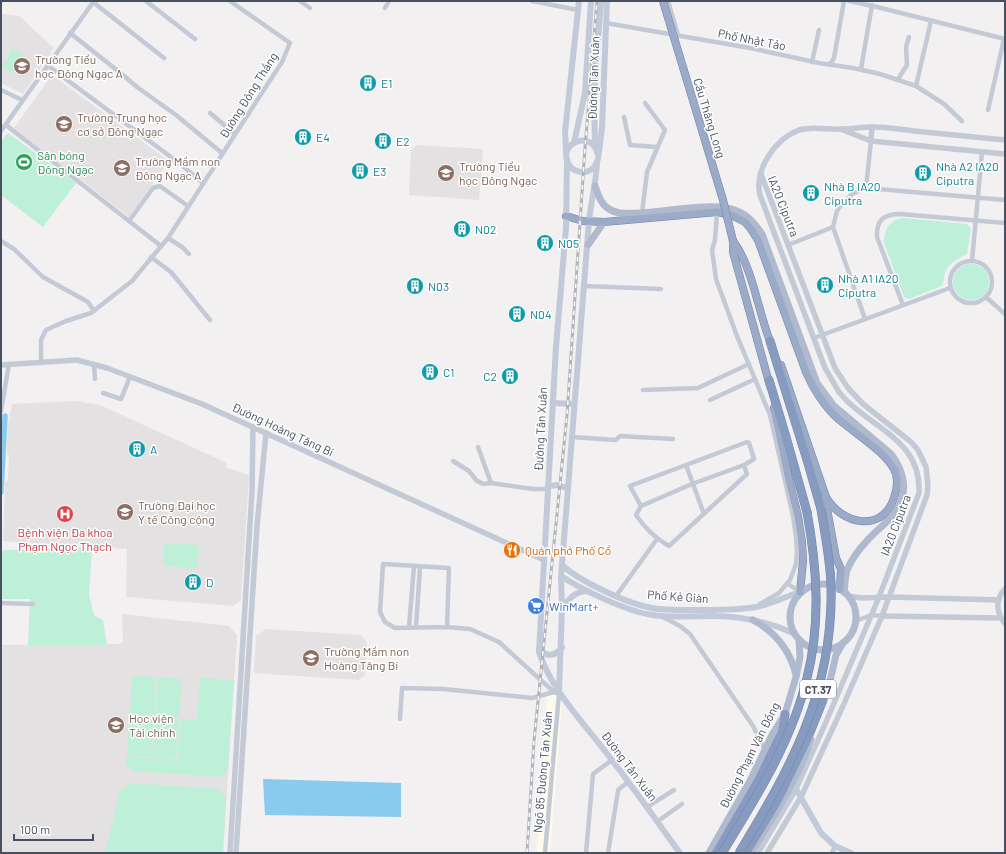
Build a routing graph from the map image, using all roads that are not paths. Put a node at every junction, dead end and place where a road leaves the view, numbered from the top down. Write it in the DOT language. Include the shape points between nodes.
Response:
graph roads {
  1 [pos="146,1"];
  2 [pos="230,1"];
  3 [pos="300,1"];
  4 [pos="389,1"];
  5 [pos="532,1"];
  6 [pos="579,1"];
  7 [pos="591,1"];
  8 [pos="601,1"];
  9 [pos="607,1"];
  10 [pos="663,1"];
  11 [pos="668,1"];
  12 [pos="844,1"];
  13 [pos="849,1"];
  14 [pos="879,1"];
  15 [pos="93,2"];
  16 [pos="875,6"];
  17 [pos="310,8"];
  18 [pos="385,8"];
  19 [pos="578,10"];
  20 [pos="931,21"];
  21 [pos="606,23"];
  22 [pos="818,30"];
  23 [pos="70,34"];
  24 [pos="678,35"];
  25 [pos="909,37"];
  26 [pos="194,39"];
  27 [pos="1005,39"];
  28 [pos="164,58"];
  29 [pos="812,62"];
  30 [pos="829,64"];
  31 [pos="47,65"];
  32 [pos="861,69"];
  33 [pos="898,80"];
  34 [pos="916,86"];
  35 [pos="1,90"];
  36 [pos="22,100"];
  37 [pos="645,104"];
  38 [pos="988,110"];
  39 [pos="210,112"];
  40 [pos="624,117"];
  41 [pos="962,121"];
  42 [pos="6,125"];
  43 [pos="872,127"];
  44 [pos="841,130"];
  45 [pos="1,131"];
  46 [pos="235,134"];
  47 [pos="1005,140"];
  48 [pos="871,141"];
  49 [pos="574,143"];
  50 [pos="595,146"];
  51 [pos="657,147"];
  52 [pos="982,152"];
  53 [pos="222,153"];
  54 [pos="566,153"];
  55 [pos="1005,154"];
  56 [pos="598,155"];
  57 [pos="567,161"];
  58 [pos="597,163"];
  59 [pos="761,174"];
  60 [pos="203,183"];
  61 [pos="595,186"];
  62 [pos="866,188"];
  63 [pos="979,198"];
  64 [pos="1005,200"];
  65 [pos="188,206"];
  66 [pos="717,212"];
  67 [pos="642,213"];
  68 [pos="566,216"];
  69 [pos="977,220"];
  70 [pos="129,221"];
  71 [pos="589,221"];
  72 [pos="604,222"];
  73 [pos="1005,223"];
  74 [pos="833,227"];
  75 [pos="168,238"];
  76 [pos="1,241"];
  77 [pos="733,241"];
  78 [pos="588,245"];
  79 [pos="788,245"];
  80 [pos="160,246"];
  81 [pos="189,254"];
  82 [pos="151,257"];
  83 [pos="972,260"];
  84 [pos="585,286"];
  85 [pos="950,288"];
  86 [pos="661,289"];
  87 [pos="986,297"];
  88 [pos="903,305"];
  89 [pos="94,311"];
  90 [pos="1005,314"];
  91 [pos="865,319"];
  92 [pos="210,320"];
  93 [pos="822,335"];
  94 [pos="814,338"];
  95 [pos="770,341"];
  96 [pos="41,363"];
  97 [pos="9,364"];
  98 [pos="94,364"];
  99 [pos="749,364"];
  100 [pos="1,365"];
  101 [pos="130,377"];
  102 [pos="95,379"];
  103 [pos="755,379"];
  104 [pos="769,380"];
  105 [pos="643,390"];
  106 [pos="103,393"];
  107 [pos="710,400"];
  108 [pos="553,403"];
  109 [pos="574,404"];
  110 [pos="1,411"];
  111 [pos="253,427"];
  112 [pos="266,433"];
  113 [pos="572,438"];
  114 [pos="673,439"];
  115 [pos="478,447"];
  116 [pos="453,461"];
  117 [pos="686,465"];
  118 [pos="744,465"];
  119 [pos="491,483"];
  120 [pos="692,484"];
  121 [pos="822,484"];
  122 [pos="548,488"];
  123 [pos="568,488"];
  124 [pos="641,506"];
  125 [pos="704,514"];
  126 [pos="658,539"];
  127 [pos="544,560"];
  128 [pos="562,565"];
  129 [pos="414,566"];
  130 [pos="420,566"];
  131 [pos="561,576"];
  132 [pos="788,584"];
  133 [pos="1005,589"];
  134 [pos="590,591"];
  135 [pos="800,592"];
  136 [pos="844,592"];
  137 [pos="616,596"];
  138 [pos="879,597"];
  139 [pos="889,597"];
  140 [pos="999,600"];
  141 [pos="1,603"];
  142 [pos="33,604"];
  143 [pos="757,606"];
  144 [pos="562,608"];
  145 [pos="679,609"];
  146 [pos="871,615"];
  147 [pos="662,616"];
  148 [pos="882,616"];
  149 [pos="679,617"];
  150 [pos="1000,618"];
  151 [pos="753,620"];
  152 [pos="856,622"];
  153 [pos="1005,624"];
  154 [pos="409,627"];
  155 [pos="416,627"];
  156 [pos="448,627"];
  157 [pos="793,632"];
  158 [pos="799,640"];
  159 [pos="843,643"];
  160 [pos="562,647"];
  161 [pos="538,648"];
  162 [pos="796,677"];
  163 [pos="556,693"];
  164 [pos="823,700"];
  165 [pos="785,714"];
  166 [pos="400,719"];
  167 [pos="765,750"];
  168 [pos="612,760"];
  169 [pos="628,782"];
  170 [pos="796,789"];
  171 [pos="674,790"];
  172 [pos="801,797"];
  173 [pos="682,804"];
  174 [pos="647,807"];
  175 [pos="658,821"];
  176 [pos="835,846"];
  177 [pos="230,853"];
  178 [pos="236,853"];
  179 [pos="545,853"];
  180 [pos="586,853"];
  181 [pos="608,853"];
  182 [pos="680,853"];
  183 [pos="709,853"];
  184 [pos="717,853"];
  185 [pos="722,853"];
  186 [pos="740,853"];
  187 [pos="746,853"];
  188 [pos="751,853"];
  189 [pos="758,853"];
  190 [pos="767,853"];
  191 [pos="832,853"];
  192 [pos="851,853"];
  1 -- 26 [label="street"];
  2 -- 46 [label="street, Đường Đông Thắng" via="290,43 282,62"];
  3 -- 17 [label="street"];
  4 -- 18 [label="street"];
  5 -- 19 [label="street"];
  6 -- 19 [label="main road, Đường Tân Xuân"];
  7 -- 49 [label="main road" via="585,93"];
  8 -- 50 [label="main road" via="594,93"];
  9 -- 21 [label="main road, Đường Tân Xuân"];
  10 -- 77 [label="highway, Cầu Thăng Long, bridge"];
  11 -- 24 [label="street"];
  12 -- 30 [label="street" via="834,58"];
  13 -- 16 [label="street"];
  14 -- 16 [label="street"];
  15 -- 23 [label="street"];
  15 -- 28 [label="street"];
  16 -- 20 [label="street"];
  16 -- 32 [label="street"];
  19 -- 54 [label="main road, Đường Tân Xuân" via="565,132"];
  20 -- 27 [label="street"];
  20 -- 34 [label="street"];
  21 -- 24 [label="street, Phố Nhật Tảo"];
  21 -- 56 [label="main road, Đường Tân Xuân" via="602,128"];
  22 -- 29 [label="street"];
  23 -- 31 [label="street"];
  23 -- 53 [label="street"];
  24 -- 29 [label="street, Phố Nhật Tảo"];
  25 -- 33 [label="street" via="906,47 907,65"];
  27 -- 38 [label="street"];
  29 -- 30 [label="street, Phố Nhật Tảo"];
  30 -- 32 [label="street, Phố Nhật Tảo"];
  31 -- 36 [label="street"];
  31 -- 60 [label="street"];
  32 -- 33 [label="street, Phố Nhật Tảo"];
  33 -- 34 [label="street, Phố Nhật Tảo"];
  34 -- 41 [label="street, Phố Nhật Tảo" via="944,104"];
  35 -- 36 [label="street"];
  36 -- 42 [label="street"];
  37 -- 51 [label="street" via="664,130"];
  39 -- 46 [label="street"];
  40 -- 51 [label="street" via="630,145"];
  42 -- 45 [label="street"];
  42 -- 70 [label="street"];
  43 -- 44 [label="street"];
  43 -- 47 [label="street"];
  43 -- 48 [label="street"];
  44 -- 48 [label="street"];
  44 -- 59 [label="street" via="815,128 800,130 790,135 767,157"];
  46 -- 53 [label="street, Đường Đông Thắng"];
  48 -- 52 [label="street"];
  48 -- 62 [label="street"];
  49 -- 50 [label="main road" via="585,140"];
  49 -- 54 [label="main road"];
  50 -- 56 [label="main road"];
  51 -- 67 [label="street" via="647,172"];
  52 -- 55 [label="street"];
  52 -- 63 [label="street"];
  53 -- 60 [label="street, Đường Đông Thắng"];
  54 -- 57 [label="main road"];
  56 -- 58 [label="main road"];
  57 -- 58 [label="main road" via="571,168 579,172 587,172"];
  57 -- 68 [label="main road, Đường Tân Xuân"];
  58 -- 61 [label="main road"];
  59 -- 79 [label="street, IA20 Ciputra"];
  59 -- 94 [label="street, IA20 Ciputra" via="758,188 760,195"];
  60 -- 65 [label="street, Đường Đông Thắng"];
  61 -- 67 [label="main road" via="608,209 616,212"];
  61 -- 71 [label="main road"];
  62 -- 63 [label="street"];
  62 -- 74 [label="street" via="852,194 840,206"];
  63 -- 64 [label="street"];
  63 -- 69 [label="street"];
  65 -- 70 [label="street" via="160,186 153,188"];
  65 -- 75 [label="street, Đường Đông Thắng"];
  66 -- 72 [label="highway"];
  66 -- 99 [label="street" via="712,250 716,279"];
  66 -- 121 [label="highway" via="738,218 752,229 763,251 813,388 834,415 888,460 896,475 897,485 893,502 887,511 878,518 862,522 854,520 830,504"];
  67 -- 136 [label="main road" via="720,207 738,211 752,221 762,234 820,387 834,406 898,463 904,483 900,503 896,511 865,542 851,563 847,571"];
  68 -- 71 [label="highway"];
  68 -- 108 [label="main road, Đường Tân Xuân"];
  69 -- 73 [label="street"];
  69 -- 83 [label="street"];
  69 -- 88 [label="street" via="892,214 881,220 876,228 878,243"];
  70 -- 80 [label="street"];
  71 -- 72 [label="highway"];
  71 -- 78 [label="main road"];
  72 -- 78 [label="main road"];
  74 -- 79 [label="street"];
  74 -- 91 [label="street"];
  75 -- 80 [label="street, Đường Đông Thắng"];
  75 -- 81 [label="street"];
  76 -- 89 [label="street" via="14,249 43,277 88,302"];
  77 -- 95 [label="highway, Cầu Thăng Long" via="748,269"];
  77 -- 104 [label="highway, Cầu Thăng Long" via="733,252"];
  78 -- 84 [label="main road"];
  79 -- 93 [label="street, IA20 Ciputra"];
  80 -- 82 [label="street, Đường Đông Thắng"];
  82 -- 89 [label="street, Đường Đông Thắng" via="132,281"];
  82 -- 92 [label="street" via="171,272"];
  83 -- 85 [label="street" via="958,265 953,270"];
  83 -- 87 [label="street" via="983,264 991,275 991,290"];
  84 -- 86 [label="street"];
  84 -- 109 [label="main road"];
  85 -- 87 [label="street" via="954,296 967,303 974,303"];
  85 -- 88 [label="street"];
  87 -- 90 [label="street"];
  88 -- 91 [label="street"];
  89 -- 96 [label="street, Đường Đông Thắng" via="46,330 41,340"];
  91 -- 93 [label="street"];
  93 -- 94 [label="street"];
  93 -- 139 [label="street, IA20 Ciputra" via="835,368 848,388 863,404 918,450 926,467 927,495"];
  94 -- 138 [label="street, IA20 Ciputra" via="825,368 839,392 854,408 905,448 913,460 918,475 919,493"];
  95 -- 121 [label="highway, Cầu Thăng Long" via="785,375"];
  95 -- 186 [label="highway, CT.37, bridge" via="821,509 828,550 831,617 825,662 812,711 773,797"];
  96 -- 97 [label="street, Đường Hoàng Tăng Bí"];
  96 -- 98 [label="street, Đường Hoàng Tăng Bí" via="77,360"];
  97 -- 100 [label="street, Đường Hoàng Tăng Bí"];
  97 -- 110 [label="street"];
  98 -- 101 [label="street, Đường Hoàng Tăng Bí"];
  98 -- 102 [label="street"];
  99 -- 103 [label="street"];
  99 -- 105 [label="street" via="698,388"];
  101 -- 106 [label="street" via="121,399"];
  101 -- 111 [label="street, Đường Hoàng Tăng Bí" via="202,404"];
  103 -- 107 [label="street"];
  103 -- 132 [label="street" via="771,422 793,516 797,551 796,564"];
  104 -- 135 [label="highway, Cầu Thăng Long" via="802,542"];
  104 -- 185 [label="highway, CT.37, bridge" via="807,512 814,553 815,636 807,679 791,727 754,801"];
  108 -- 109 [label="main road"];
  108 -- 122 [label="main road, Đường Tân Xuân"];
  109 -- 113 [label="main road"];
  111 -- 112 [label="street, Đường Hoàng Tăng Bí"];
  111 -- 177 [label="street"];
  112 -- 127 [label="street, Đường Hoàng Tăng Bí"];
  112 -- 178 [label="street"];
  113 -- 114 [label="street" via="616,440 620,436"];
  113 -- 123 [label="main road"];
  115 -- 119 [label="street"];
  116 -- 119 [label="street" via="469,471 476,480 483,484"];
  117 -- 118 [label="street" via="749,443 754,459"];
  117 -- 120 [label="street"];
  117 -- 124 [label="street" via="630,486"];
  118 -- 120 [label="street"];
  118 -- 125 [label="street" via="747,474"];
  119 -- 122 [label="street" via="533,489"];
  120 -- 124 [label="street"];
  120 -- 125 [label="street"];
  121 -- 136 [label="highway"];
  122 -- 123 [label="main road" via="557,484"];
  122 -- 127 [label="main road, Đường Tân Xuân"];
  123 -- 128 [label="main road"];
  124 -- 126 [label="street" via="636,515 647,530"];
  125 -- 126 [label="street" via="669,546"];
  126 -- 137 [label="street"];
  127 -- 161 [label="main road, Đường Tân Xuân"];
  128 -- 131 [label="main road"];
  128 -- 137 [label="main road, Phố Kẻ Giàn" via="579,578"];
  129 -- 130 [label="street"];
  129 -- 154 [label="street"];
  129 -- 154 [label="street" via="383,564 380,612 385,622 395,628"];
  130 -- 155 [label="street"];
  130 -- 156 [label="street" via="449,568"];
  131 -- 134 [label="main road, Phố Kẻ Giàn"];
  131 -- 144 [label="main road"];
  132 -- 135 [label="street"];
  132 -- 143 [label="street" via="779,593"];
  133 -- 140 [label="street"];
  134 -- 144 [label="main road" via="574,595"];
  134 -- 147 [label="main road, Phố Kẻ Giàn" via="640,613"];
  135 -- 136 [label="main road" via="817,584 827,584"];
  135 -- 143 [label="main road, Phố Kẻ Giàn"];
  135 -- 157 [label="main road" via="793,601 790,611"];
  136 -- 138 [label="street" via="862,598"];
  136 -- 152 [label="main road" via="854,608"];
  137 -- 145 [label="main road, Phố Kẻ Giàn" via="643,606"];
  138 -- 139 [label="street"];
  138 -- 146 [label="street"];
  139 -- 140 [label="street"];
  139 -- 148 [label="street, IA20 Ciputra"];
  140 -- 150 [label="street"];
  141 -- 142 [label="street"];
  143 -- 145 [label="main road, Phố Kẻ Giàn" via="726,610"];
  144 -- 160 [label="main road"];
  145 -- 149 [label="main road"];
  146 -- 148 [label="street"];
  146 -- 152 [label="street"];
  146 -- 170 [label="street"];
  147 -- 149 [label="main road, Phố Kẻ Giàn"];
  147 -- 167 [label="street" via="690,634 753,726"];
  148 -- 150 [label="street"];
  148 -- 172 [label="street"];
  149 -- 151 [label="main road, Phố Kẻ Giàn"];
  150 -- 153 [label="street"];
  151 -- 157 [label="main road, Phố Kẻ Giàn"];
  151 -- 162 [label="main road" via="780,641 787,651"];
  152 -- 159 [label="main road" via="850,636"];
  154 -- 155 [label="street"];
  155 -- 156 [label="street"];
  156 -- 163 [label="street" via="470,629 498,642"];
  157 -- 158 [label="main road"];
  158 -- 159 [label="main road" via="818,650 827,650"];
  158 -- 162 [label="main road, Đường Phạm Văn Đồng" via="800,657"];
  159 -- 164 [label="main road" via="836,654"];
  160 -- 161 [label="main road" via="556,654 550,655"];
  160 -- 163 [label="main road"];
  161 -- 163 [label="main road, Đường Tân Xuân"];
  162 -- 165 [label="main road, Đường Phạm Văn Đồng"];
  163 -- 166 [label="street" via="532,698 402,688"];
  163 -- 168 [label="main road, Đường Tân Xuân"];
  163 -- 179 [label="street, Ngõ 85 Đường Tân Xuân"];
  164 -- 186 [label="main road" via="775,798"];
  164 -- 187 [label="highway" via="793,771"];
  164 -- 188 [label="main road" via="810,744 796,774"];
  165 -- 167 [label="main road, Đường Phạm Văn Đồng"];
  165 -- 184 [label="highway" via="782,732"];
  165 -- 184 [label="main road" via="785,732 762,778"];
  167 -- 183 [label="main road, Đường Phạm Văn Đồng" via="752,779"];
  168 -- 169 [label="main road, Đường Tân Xuân"];
  168 -- 180 [label="street" via="593,774"];
  169 -- 174 [label="main road, Đường Tân Xuân"];
  169 -- 181 [label="street" via="618,792"];
  170 -- 172 [label="main road"];
  170 -- 189 [label="street"];
  171 -- 174 [label="street"];
  172 -- 176 [label="main road" via="822,833"];
  172 -- 190 [label="street"];
  173 -- 175 [label="street"];
  174 -- 175 [label="main road, Đường Tân Xuân"];
  175 -- 182 [label="main road, Đường Tân Xuân"];
  176 -- 191 [label="street"];
  176 -- 192 [label="main road"];
}
